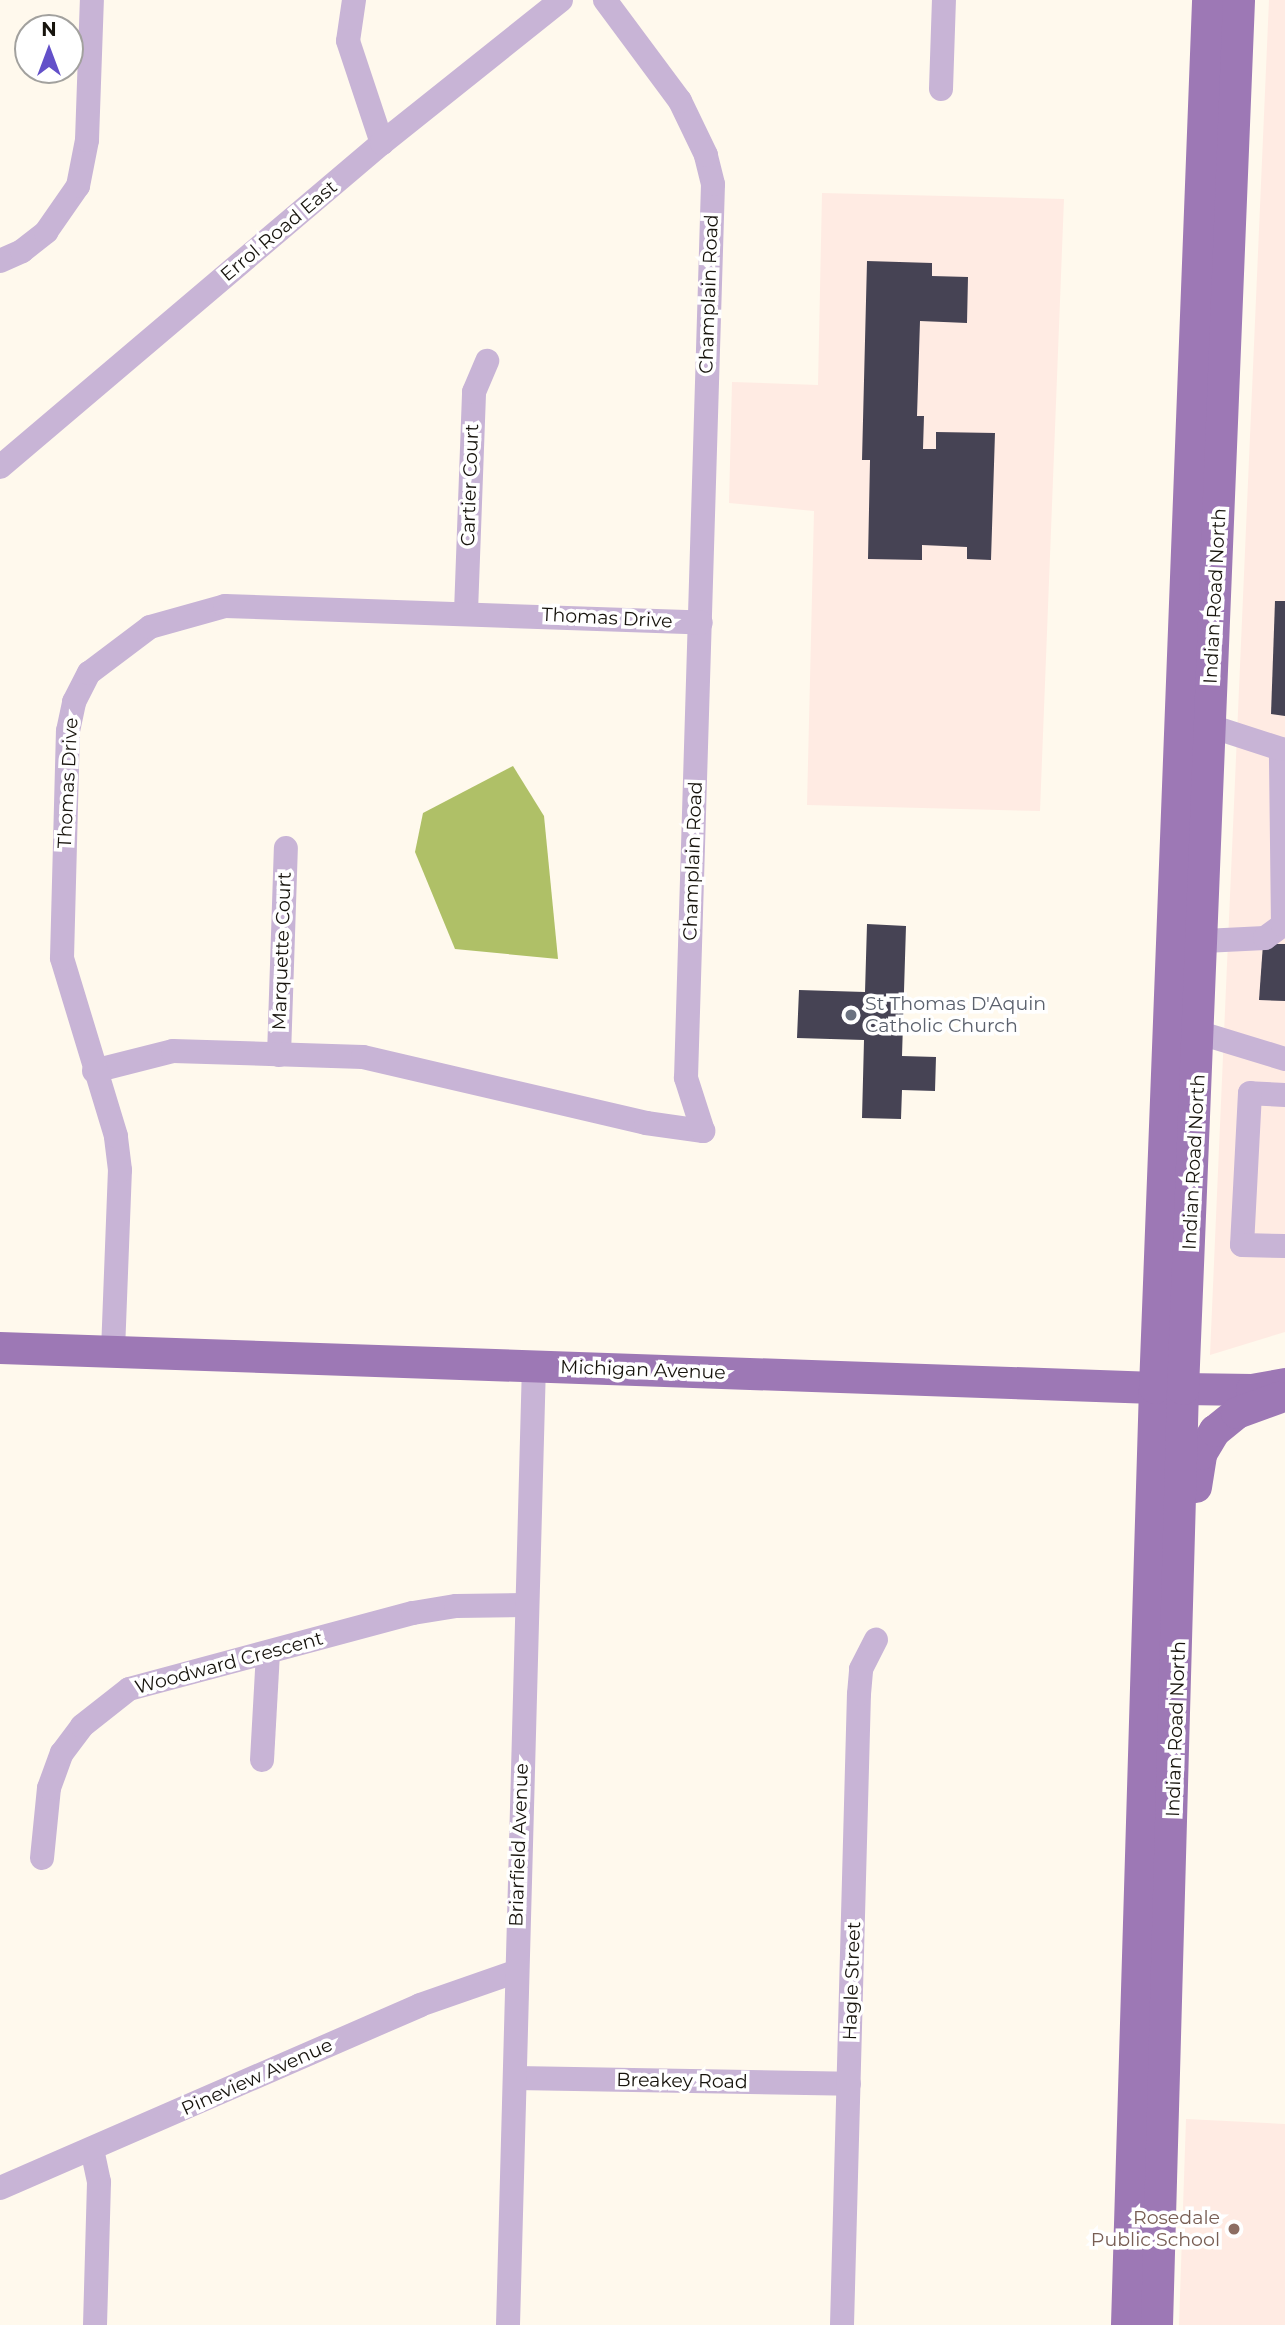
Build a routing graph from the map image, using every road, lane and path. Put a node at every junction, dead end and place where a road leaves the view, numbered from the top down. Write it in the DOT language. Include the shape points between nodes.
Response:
graph roads {
  1 [pos="92,0"];
  2 [pos="354,0"];
  3 [pos="561,0"];
  4 [pos="605,0"];
  5 [pos="944,0"];
  6 [pos="1208,0"];
  7 [pos="1239,0"];
  8 [pos="941,89"];
  9 [pos="382,143"];
  10 [pos="0,261"];
  11 [pos="487,361"];
  12 [pos="0,467"];
  13 [pos="466,612"];
  14 [pos="701,623"];
  15 [pos="1210,726"];
  16 [pos="286,848"];
  17 [pos="1204,941"];
  18 [pos="1200,1033"];
  19 [pos="1250,1051"];
  20 [pos="279,1055"];
  21 [pos="1285,1059"];
  22 [pos="94,1071"];
  23 [pos="1250,1093"];
  24 [pos="1285,1096"];
  25 [pos="1285,1246"];
  26 [pos="0,1348"];
  27 [pos="113,1351"];
  28 [pos="534,1366"];
  29 [pos="1285,1384"];
  30 [pos="1169,1389"];
  31 [pos="1285,1396"];
  32 [pos="1181,1560"];
  33 [pos="526,1605"];
  34 [pos="876,1640"];
  35 [pos="268,1652"];
  36 [pos="262,1760"];
  37 [pos="41,1858"];
  38 [pos="515,1972"];
  39 [pos="516,2078"];
  40 [pos="849,2084"];
  41 [pos="92,2149"];
  42 [pos="0,2188"];
  43 [pos="95,2325"];
  44 [pos="508,2325"];
  45 [pos="842,2325"];
  46 [pos="1127,2325"];
  47 [pos="1157,2325"];
  1 -- 10 [label="street" via="87,140 78,186 46,232"];
  2 -- 9 [label="street" via="348,41"];
  3 -- 9 [label="street, Errol Road East"];
  4 -- 14 [label="street, Champlain Road" via="680,101 706,155 713,184"];
  5 -- 8 [label="street"];
  6 -- 30 [label="main road, Indian Road North"];
  7 -- 15 [label="main road, Indian Road North"];
  9 -- 12 [label="street, Errol Road East"];
  11 -- 13 [label="street, Cartier Court" via="474,392"];
  13 -- 14 [label="street, Thomas Drive"];
  13 -- 22 [label="street, Thomas Drive" via="225,606 150,627 89,673 74,702 68,731 62,958"];
  14 -- 20 [label="street, Champlain Road" via="686,1078 703,1131 646,1123 382,1060"];
  15 -- 17 [label="main road, Indian Road North"];
  15 -- 17 [label="street" via="1281,749 1283,925 1265,938"];
  16 -- 20 [label="street, Marquette Court"];
  17 -- 18 [label="main road, Indian Road North"];
  18 -- 19 [label="street"];
  18 -- 30 [label="main road, Indian Road North"];
  19 -- 21 [label="street"];
  19 -- 23 [label="street"];
  20 -- 22 [label="street, Champlain Road" via="173,1051"];
  22 -- 27 [label="street, Thomas Drive" via="116,1136 120,1170"];
  23 -- 24 [label="street"];
  23 -- 25 [label="street" via="1242,1245"];
  26 -- 27 [label="main road, Michigan Avenue"];
  27 -- 28 [label="main road, Michigan Avenue"];
  28 -- 30 [label="main road, Michigan Avenue"];
  28 -- 33 [label="street, Briarfield Avenue"];
  29 -- 30 [label="main road, Michigan Avenue" via="1252,1390"];
  30 -- 32 [label="main road, Indian Road North"];
  30 -- 46 [label="main road, Indian Road North"];
  31 -- 32 [label="main road" via="1237,1412 1207,1442 1199,1462"];
  32 -- 47 [label="main road, Indian Road North"];
  33 -- 35 [label="street, Woodward Crescent" via="438,1608"];
  33 -- 38 [label="street, Briarfield Avenue"];
  34 -- 40 [label="street, Hagle Street" via="862,1670 859,1695"];
  35 -- 36 [label="street"];
  35 -- 37 [label="street, Woodward Crescent" via="152,1680 113,1699 82,1726 53,1771"];
  38 -- 39 [label="street, Briarfield Avenue"];
  38 -- 41 [label="street, Pineview Avenue" via="420,2005"];
  39 -- 40 [label="street, Breakey Road"];
  39 -- 44 [label="street, Briarfield Avenue"];
  40 -- 45 [label="street, Hagle Street"];
  41 -- 42 [label="street, Pineview Avenue"];
  41 -- 43 [label="street" via="99,2182"];
}
